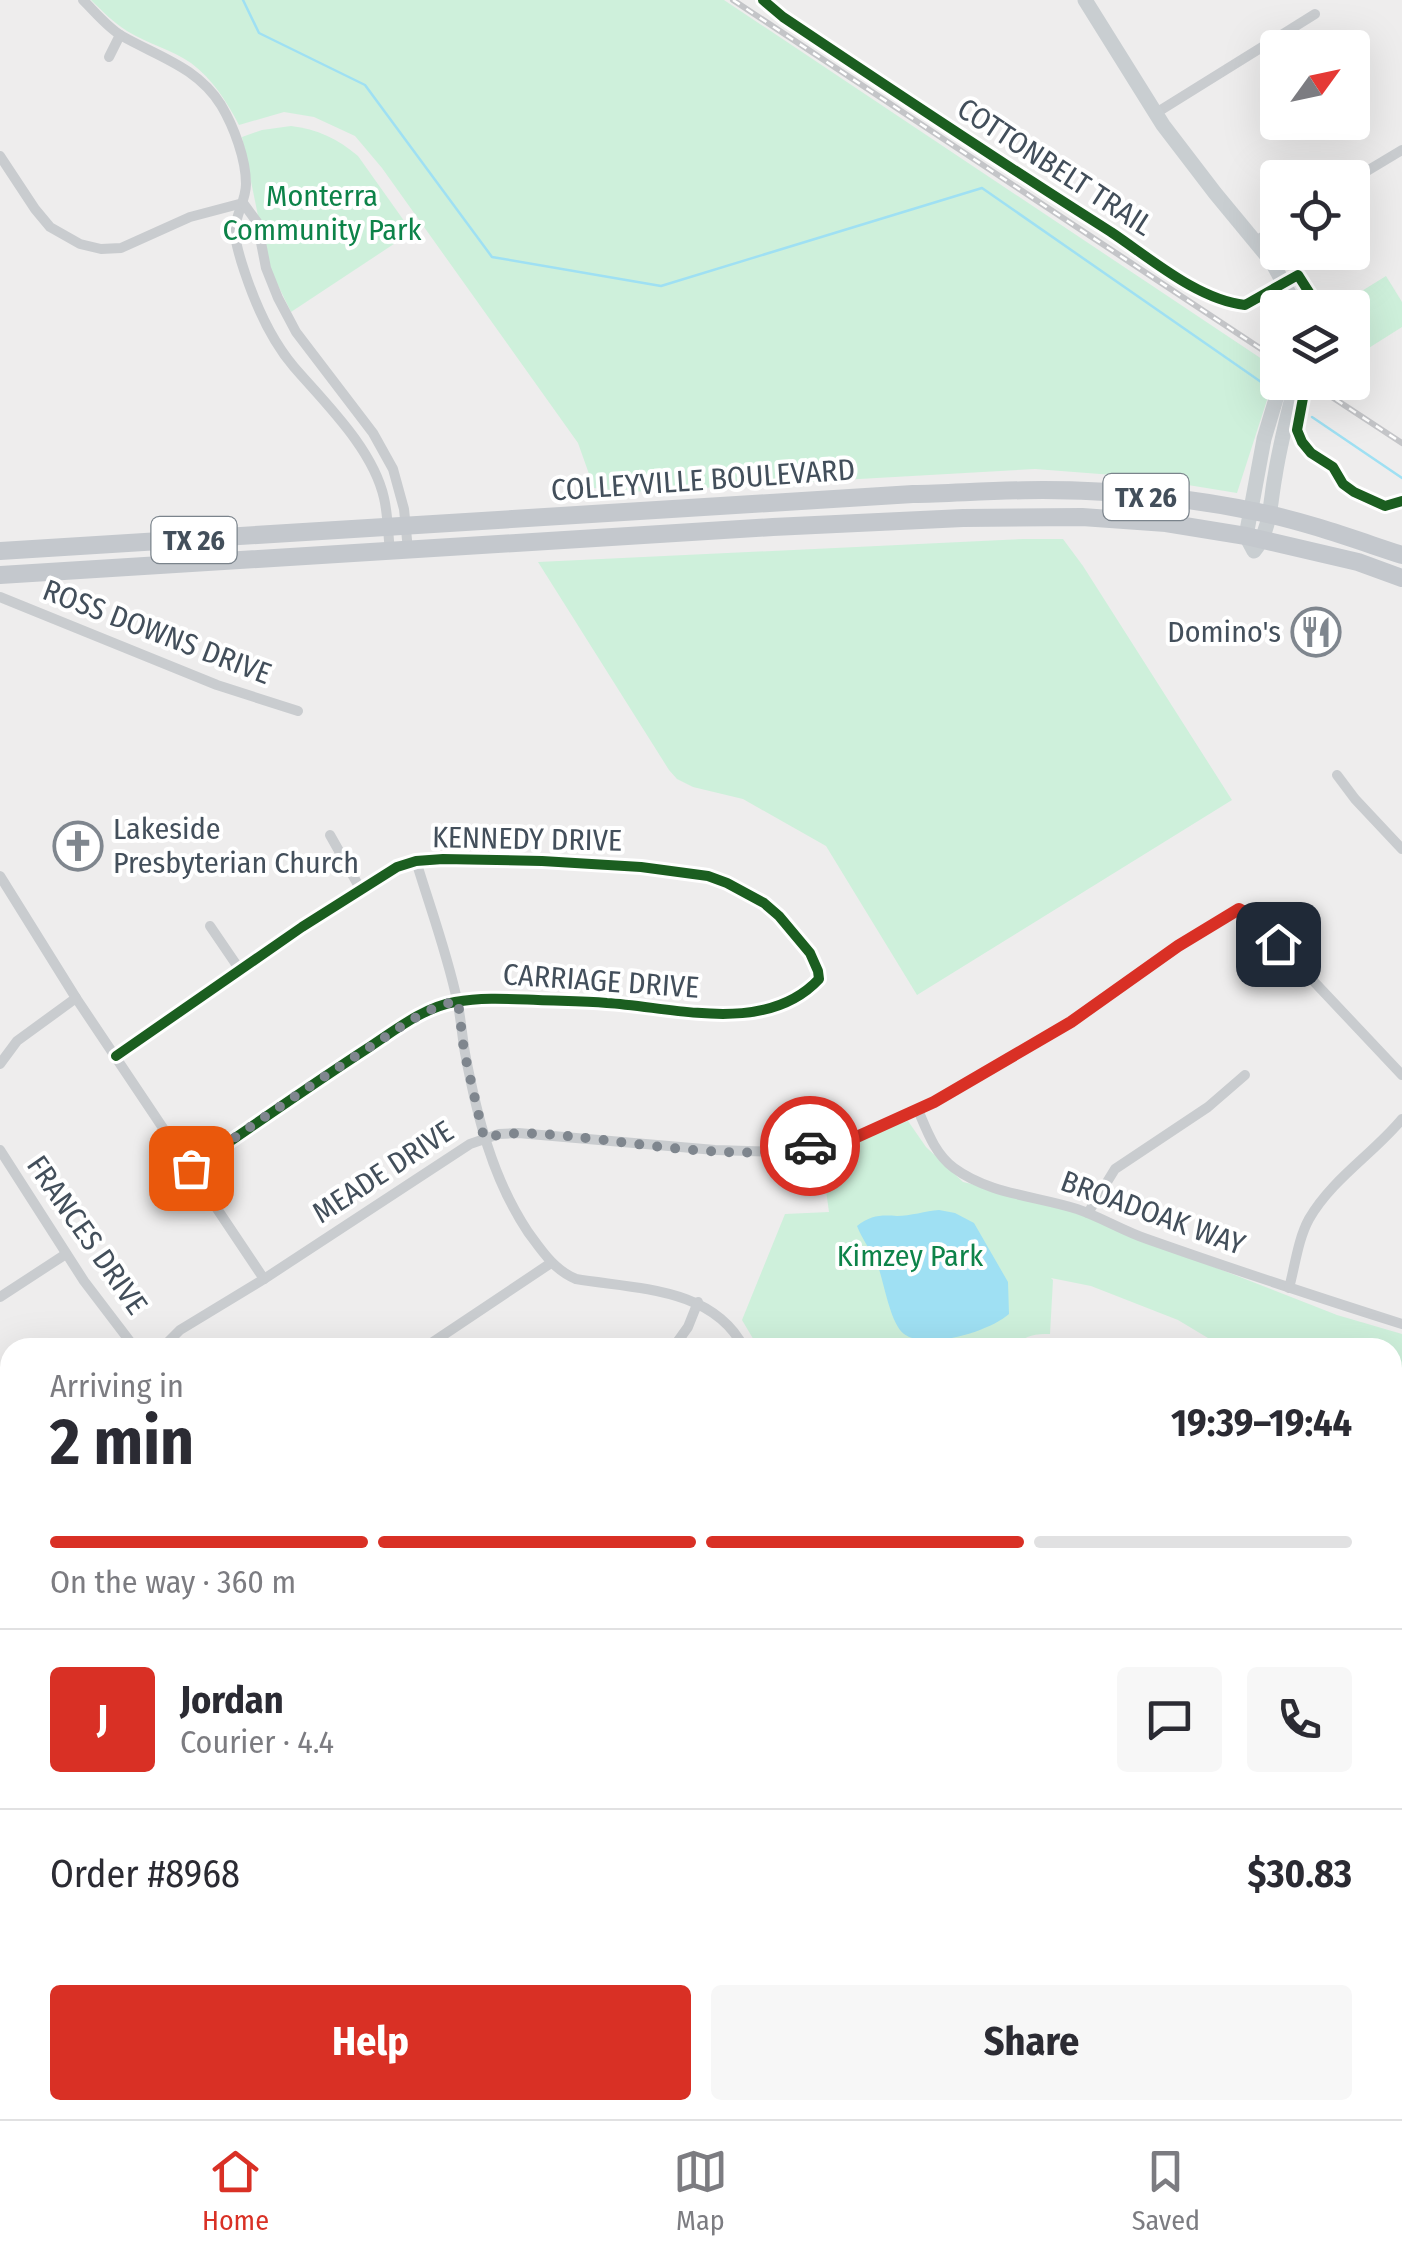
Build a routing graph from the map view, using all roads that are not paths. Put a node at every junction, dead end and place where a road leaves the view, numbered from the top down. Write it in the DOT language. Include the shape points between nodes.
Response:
graph roads {
  1 [pos="83,0"];
  2 [pos="1084,0"];
  3 [pos="1316,14"];
  4 [pos="120,35"];
  5 [pos="109,57"];
  6 [pos="1156,113"];
  7 [pos="1402,150"];
  8 [pos="0,156"];
  9 [pos="1370,169"];
  10 [pos="243,204"];
  11 [pos="1260,239"];
  12 [pos="1256,242"];
  13 [pos="1287,289"];
  14 [pos="342,394"];
  15 [pos="1276,400"];
  16 [pos="1292,400"];
  17 [pos="328,404"];
  18 [pos="772,504"];
  19 [pos="1260,513"];
  20 [pos="397,527"];
  21 [pos="773,528"];
  22 [pos="1254,539"];
  23 [pos="0,551"];
  24 [pos="399,551"];
  25 [pos="1402,555"];
  26 [pos="0,575"];
  27 [pos="1402,578"];
  28 [pos="0,597"];
  29 [pos="298,711"];
  30 [pos="1337,774"];
  31 [pos="330,834"];
  32 [pos="1402,848"];
  33 [pos="416,861"];
  34 [pos="0,876"];
  35 [pos="361,890"];
  36 [pos="751,896"];
  37 [pos="210,926"];
  38 [pos="240,970"];
  39 [pos="76,998"];
  40 [pos="458,1001"];
  41 [pos="116,1056"];
  42 [pos="0,1064"];
  43 [pos="1245,1075"];
  44 [pos="1402,1075"];
  45 [pos="918,1110"];
  46 [pos="1402,1119"];
  47 [pos="484,1138"];
  48 [pos="0,1150"];
  49 [pos="191,1168"];
  50 [pos="1088,1213"];
  51 [pos="66,1254"];
  52 [pos="552,1263"];
  53 [pos="264,1279"];
  54 [pos="1289,1288"];
  55 [pos="0,1297"];
  56 [pos="698,1302"];
  57 [pos="1402,1324"];
  58 [pos="128,1338"];
  59 [pos="172,1338"];
  60 [pos="439,1338"];
  61 [pos="680,1338"];
  62 [pos="737,1338"];
  1 -- 4 [label="street"];
  2 -- 6 [label="main road"];
  3 -- 6 [label="street"];
  4 -- 5 [label="street"];
  4 -- 10 [label="street" via="180,64 218,101 245,172"];
  6 -- 12 [label="main road"];
  7 -- 9 [label="street"];
  8 -- 10 [label="street" via="50,227 101,249"];
  10 -- 14 [label="street" via="256,222 282,306"];
  10 -- 17 [label="street" via="234,230 262,318"];
  11 -- 12 [label="street"];
  12 -- 13 [label="main road"];
  14 -- 17 [label="street"];
  14 -- 20 [label="street" via="394,470"];
  15 -- 19 [label="main road" via="1264,439"];
  16 -- 19 [label="main road"];
  17 -- 20 [label="street" via="354,437"];
  18 -- 19 [label="main road, COLLEYVILLE BOULEVARD / TX 26" via="1040,490"];
  18 -- 20 [label="main road, COLLEYVILLE BOULEVARD / TX 26"];
  18 -- 21 [label="main road"];
  19 -- 22 [label="main road"];
  19 -- 25 [label="main road, COLLEYVILLE BOULEVARD / TX 26"];
  20 -- 23 [label="main road, COLLEYVILLE BOULEVARD / TX 26"];
  20 -- 24 [label="street"];
  20 -- 24 [label="street"];
  21 -- 22 [label="main road, COLLEYVILLE BOULEVARD / TX 26" via="1082,516"];
  21 -- 24 [label="main road, COLLEYVILLE BOULEVARD / TX 26"];
  22 -- 27 [label="main road, COLLEYVILLE BOULEVARD / TX 26"];
  24 -- 26 [label="main road, COLLEYVILLE BOULEVARD / TX 26"];
  28 -- 29 [label="street, ROSS DOWNS DRIVE" via="217,686"];
  30 -- 32 [label="street"];
  31 -- 35 [label="street"];
  33 -- 35 [label="street, KENNEDY DRIVE"];
  33 -- 36 [label="street, KENNEDY DRIVE" via="642,867 708,876"];
  33 -- 40 [label="street"];
  34 -- 39 [label="street"];
  35 -- 38 [label="street, KENNEDY DRIVE"];
  36 -- 40 [label="street, CARRIAGE DRIVE" via="779,916 818,972 815,984 772,1008 736,1014 606,1002"];
  37 -- 38 [label="street"];
  38 -- 41 [label="street, KENNEDY DRIVE"];
  39 -- 41 [label="street"];
  39 -- 42 [label="street" via="17,1041"];
  40 -- 47 [label="street"];
  40 -- 49 [label="street, CARRIAGE DRIVE" via="410,1021"];
  41 -- 49 [label="street"];
  43 -- 50 [label="street" via="1115,1169"];
  44 -- 45 [label="street, MEADE DRIVE" via="1239,909 1071,1022"];
  45 -- 47 [label="street, MEADE DRIVE" via="850,1140 776,1152 518,1132"];
  45 -- 50 [label="street, BROADOAK WAY" via="940,1154 973,1180"];
  46 -- 54 [label="street" via="1308,1221"];
  47 -- 52 [label="street" via="518,1216"];
  47 -- 53 [label="street, MEADE DRIVE"];
  48 -- 51 [label="street, FRANCES DRIVE"];
  49 -- 53 [label="street"];
  50 -- 54 [label="street, BROADOAK WAY"];
  51 -- 55 [label="street"];
  51 -- 58 [label="street, FRANCES DRIVE"];
  52 -- 56 [label="street" via="576,1280"];
  52 -- 60 [label="street"];
  53 -- 59 [label="street, MEADE DRIVE"];
  54 -- 57 [label="street, BROADOAK WAY"];
  56 -- 61 [label="street"];
  56 -- 62 [label="street"];
}
